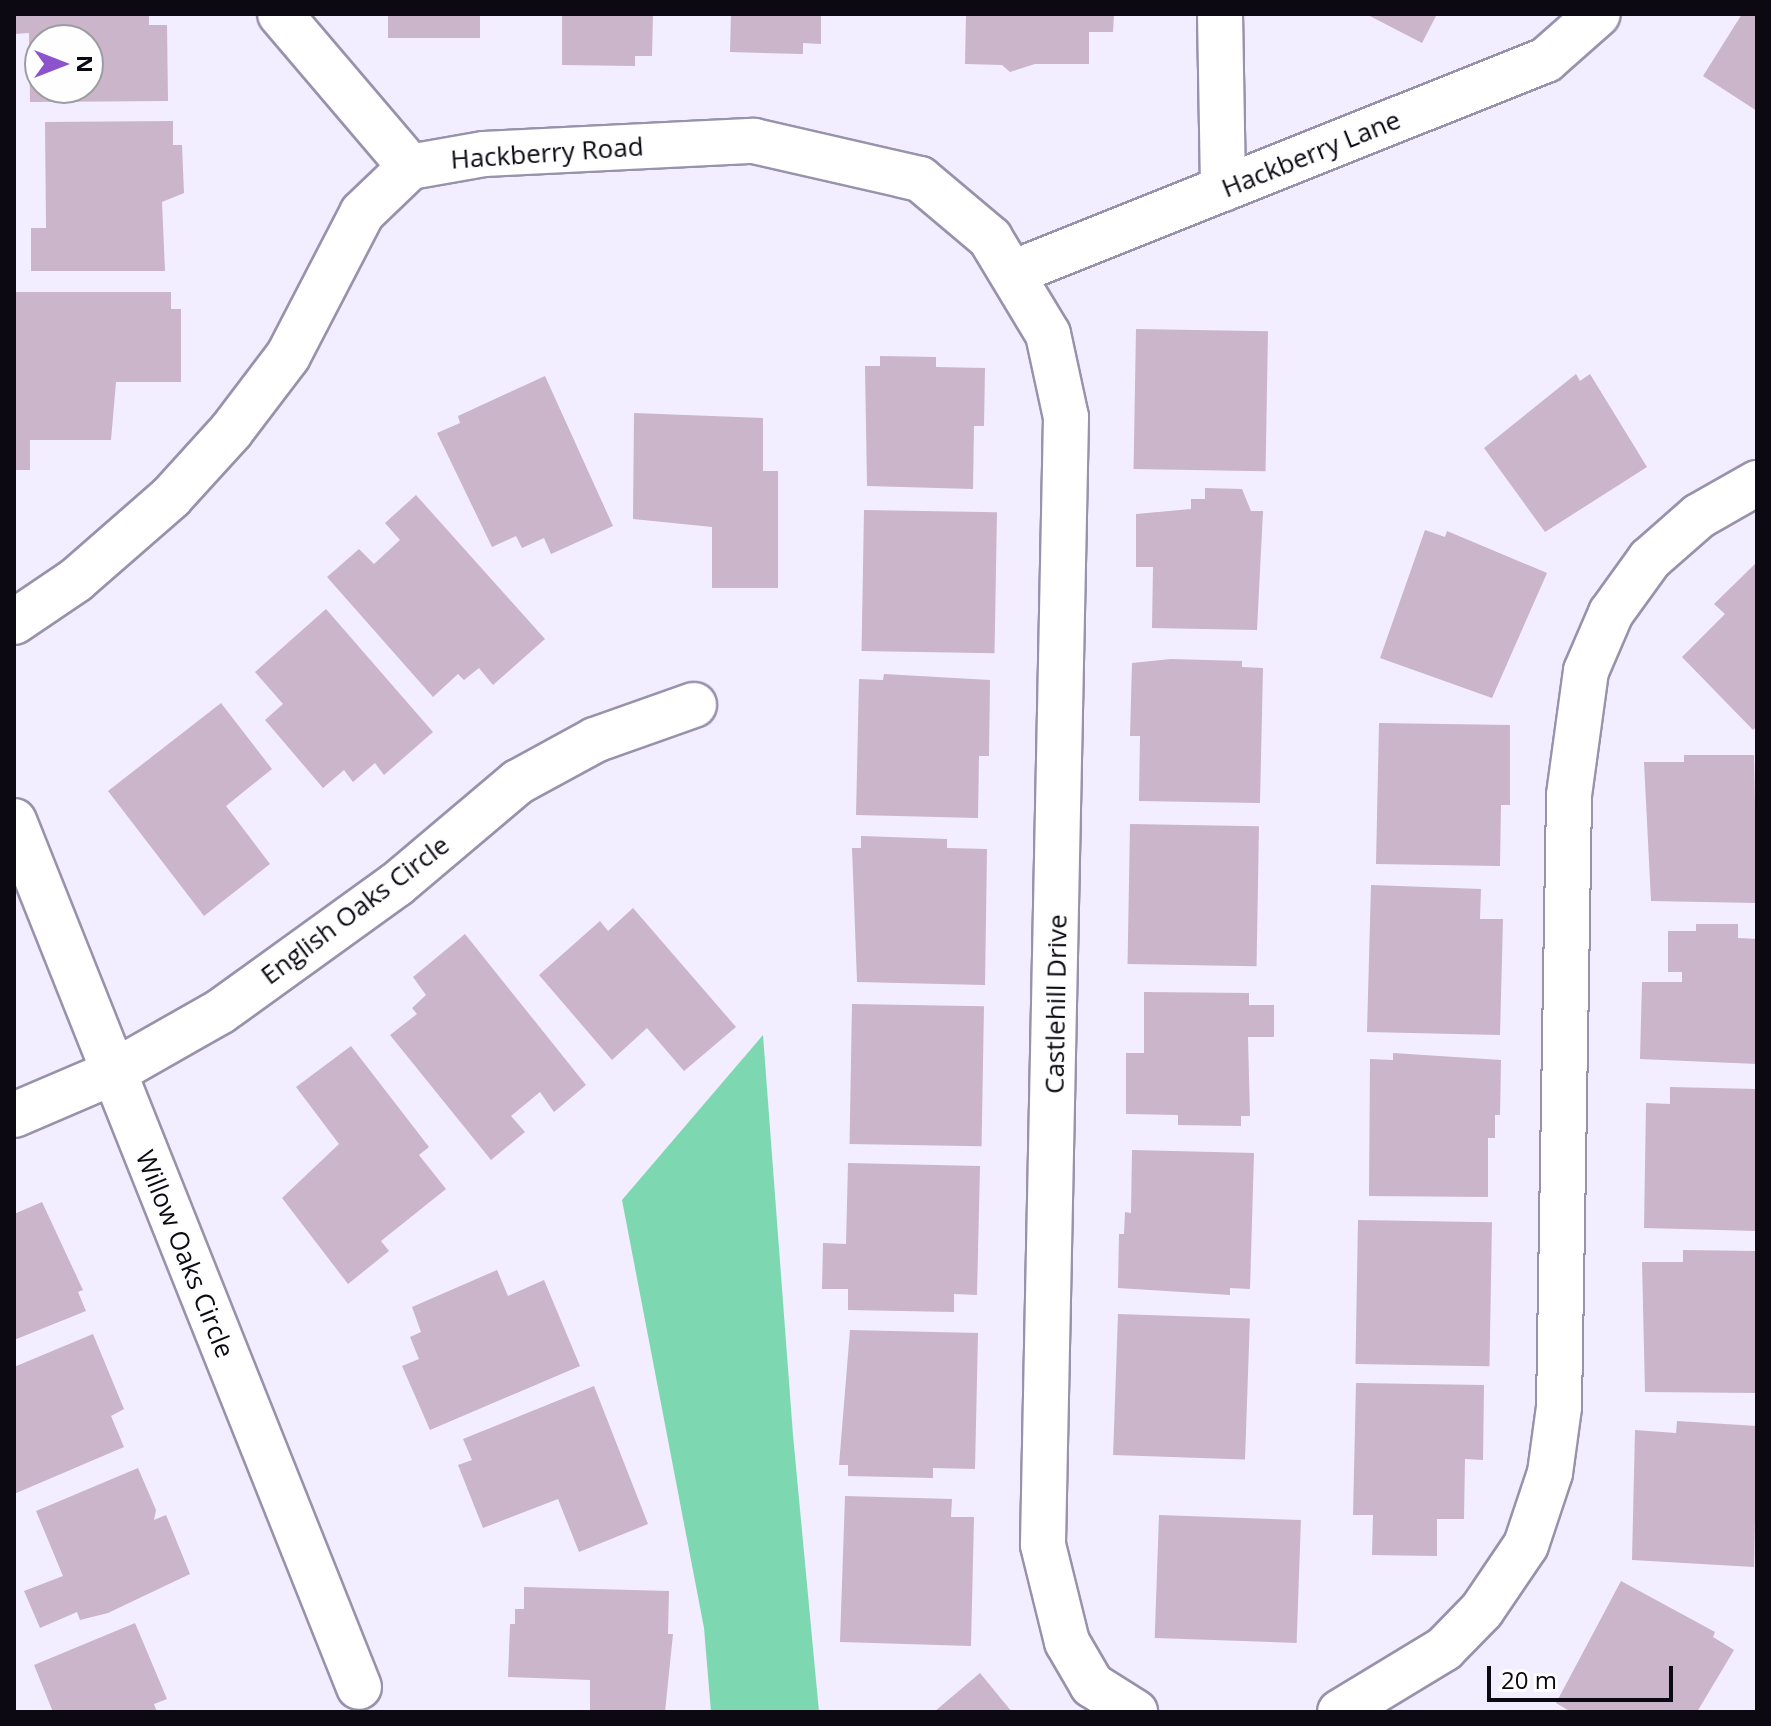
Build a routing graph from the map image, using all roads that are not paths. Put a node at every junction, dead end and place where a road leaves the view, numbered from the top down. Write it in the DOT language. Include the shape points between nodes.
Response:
graph roads {
  1 [pos="280,14"];
  2 [pos="1220,14"];
  3 [pos="1598,14"];
  4 [pos="410,167"];
  5 [pos="1223,189"];
  6 [pos="1012,273"];
  7 [pos="1757,483"];
  8 [pos="14,622"];
  9 [pos="694,705"];
  10 [pos="14,821"];
  11 [pos="112,1073"];
  12 [pos="14,1115"];
  13 [pos="359,1687"];
  14 [pos="1135,1712"];
  15 [pos="1340,1712"];
  1 -- 4 [label="street"];
  2 -- 5 [label="street"];
  3 -- 5 [label="street, Hackberry Lane" via="1546,60"];
  4 -- 6 [label="street, Hackberry Road" via="484,154 754,141 920,179 990,238"];
  4 -- 8 [label="street" via="362,213 288,356 231,431 171,497 76,580"];
  5 -- 6 [label="street, Hackberry Lane"];
  6 -- 14 [label="street, Castlehill Drive" via="1048,334 1066,417 1069,500 1043,1545 1067,1642 1092,1685"];
  7 -- 15 [label="street" via="1699,516 1650,559 1611,613 1586,671 1569,795 1559,1407 1550,1473 1526,1545 1482,1610 1444,1649"];
  9 -- 11 [label="street, English Oaks Circle" via="595,740 518,782 396,885 258,984"];
  10 -- 11 [label="street, Willow Oaks Circle"];
  11 -- 12 [label="street, English Oaks Circle"];
  11 -- 13 [label="street, Willow Oaks Circle"];
}
